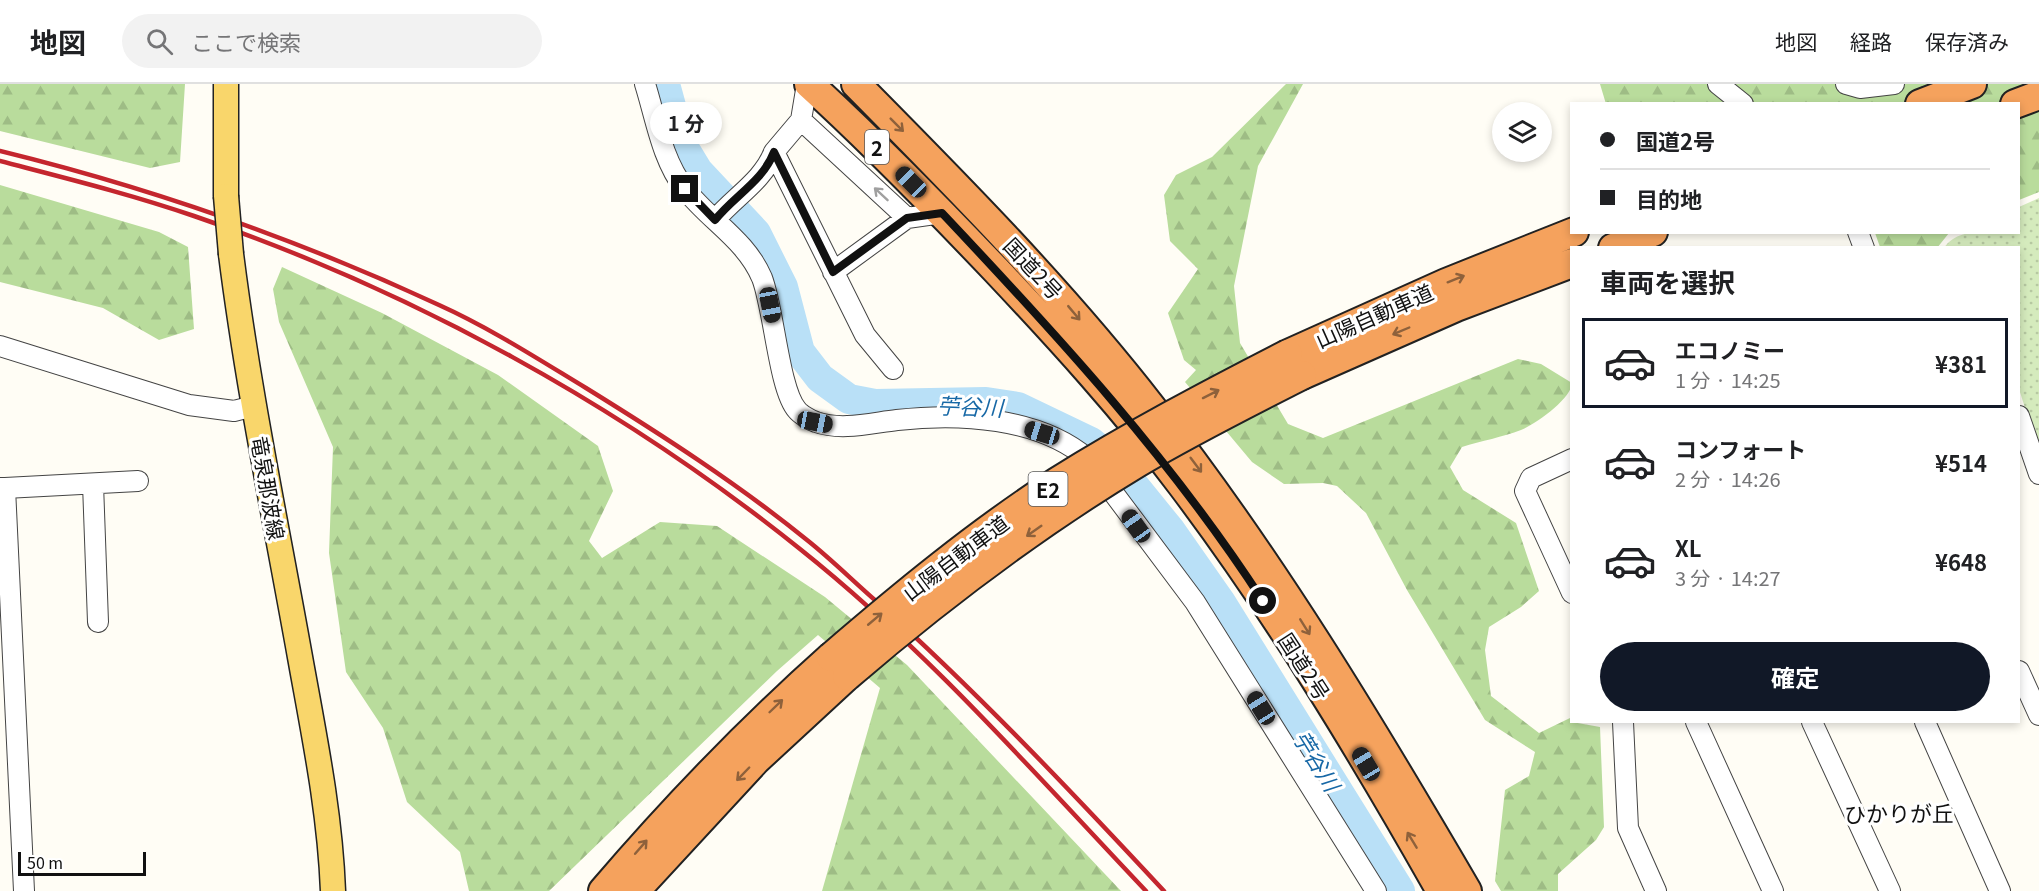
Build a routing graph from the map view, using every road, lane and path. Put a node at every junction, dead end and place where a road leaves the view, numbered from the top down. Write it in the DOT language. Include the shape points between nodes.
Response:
graph roads {
  1 [pos="226,84"];
  2 [pos="645,84"];
  3 [pos="808,84"];
  4 [pos="856,84"];
  5 [pos="1718,84"];
  6 [pos="1846,84"];
  7 [pos="1894,84"];
  8 [pos="1972,84"];
  9 [pos="2039,95"];
  10 [pos="1740,102"];
  11 [pos="1925,102"];
  12 [pos="2020,102"];
  13 [pos="801,120"];
  14 [pos="774,152"];
  15 [pos="942,213"];
  16 [pos="717,218"];
  17 [pos="907,218"];
  18 [pos="1570,234"];
  19 [pos="1648,234"];
  20 [pos="1618,246"];
  21 [pos="1570,264"];
  22 [pos="833,272"];
  23 [pos="0,346"];
  24 [pos="1295,365"];
  25 [pos="893,369"];
  26 [pos="254,406"];
  27 [pos="2020,419"];
  28 [pos="1570,460"];
  29 [pos="2039,474"];
  30 [pos="138,481"];
  31 [pos="93,484"];
  32 [pos="2,488"];
  33 [pos="1570,588"];
  34 [pos="98,622"];
  35 [pos="839,666"];
  36 [pos="2020,673"];
  37 [pos="2039,715"];
  38 [pos="1623,723"];
  39 [pos="1696,723"];
  40 [pos="1812,723"];
  41 [pos="1925,723"];
  42 [pos="8,735"];
  43 [pos="24,891"];
  44 [pos="333,891"];
  45 [pos="603,891"];
  46 [pos="635,891"];
  47 [pos="1376,891"];
  48 [pos="1441,891"];
  49 [pos="1467,891"];
  50 [pos="1656,891"];
  51 [pos="1773,891"];
  52 [pos="1890,891"];
  53 [pos="2000,891"];
  1 -- 26 [label="main road, 竜泉那波線, bridge" via="226,196 231,254"];
  2 -- 16 [label="street" via="672,169 685,189"];
  3 -- 13 [label="street"];
  3 -- 15 [label="highway, 国道2号 / 2"];
  4 -- 49 [label="highway, 国道2号 / 2, one-way" via="1057,292 1202,473 1255,547 1328,662"];
  5 -- 10 [label="street"];
  6 -- 7 [label="street" via="1860,88"];
  8 -- 11 [label="highway"];
  9 -- 12 [label="highway"];
  13 -- 14 [label="street"];
  17 -- 13 [label="street, one-way"];
  14 -- 16 [label="street" via="770,163"];
  14 -- 22 [label="street"];
  15 -- 17 [label="street"];
  48 -- 15 [label="highway, 国道2号 / 2, one-way" via="1329,703 1182,484 1105,390"];
  16 -- 47 [label="street" via="752,258 770,305 786,385 796,410 815,422 839,427 914,418 996,422 1056,437 1088,459 1195,602"];
  17 -- 22 [label="street"];
  24 -- 18 [label="highway, 山陽自動車道 / E2, one-way" via="1446,284"];
  19 -- 20 [label="highway"];
  21 -- 24 [label="highway, 山陽自動車道 / E2, one-way"];
  22 -- 25 [label="street" via="865,335"];
  23 -- 26 [label="street" via="189,405 234,411"];
  24 -- 35 [label="highway, 山陽自動車道 / E2, bridge" via="1219,417 1069,506"];
  26 -- 44 [label="main road, 竜泉那波線" via="317,748 329,827"];
  27 -- 29 [label="street"];
  28 -- 33 [label="street" via="1531,478 1525,491"];
  30 -- 31 [label="street"];
  31 -- 32 [label="street"];
  31 -- 34 [label="street"];
  32 -- 42 [label="street"];
  45 -- 35 [label="highway, 山陽自動車道 / E2, one-way" via="740,741"];
  35 -- 46 [label="highway, 山陽自動車道 / E2, one-way"];
  36 -- 37 [label="street"];
  38 -- 50 [label="street" via="1628,828"];
  39 -- 51 [label="street"];
  40 -- 52 [label="street"];
  41 -- 53 [label="street"];
  42 -- 43 [label="street"];
}
